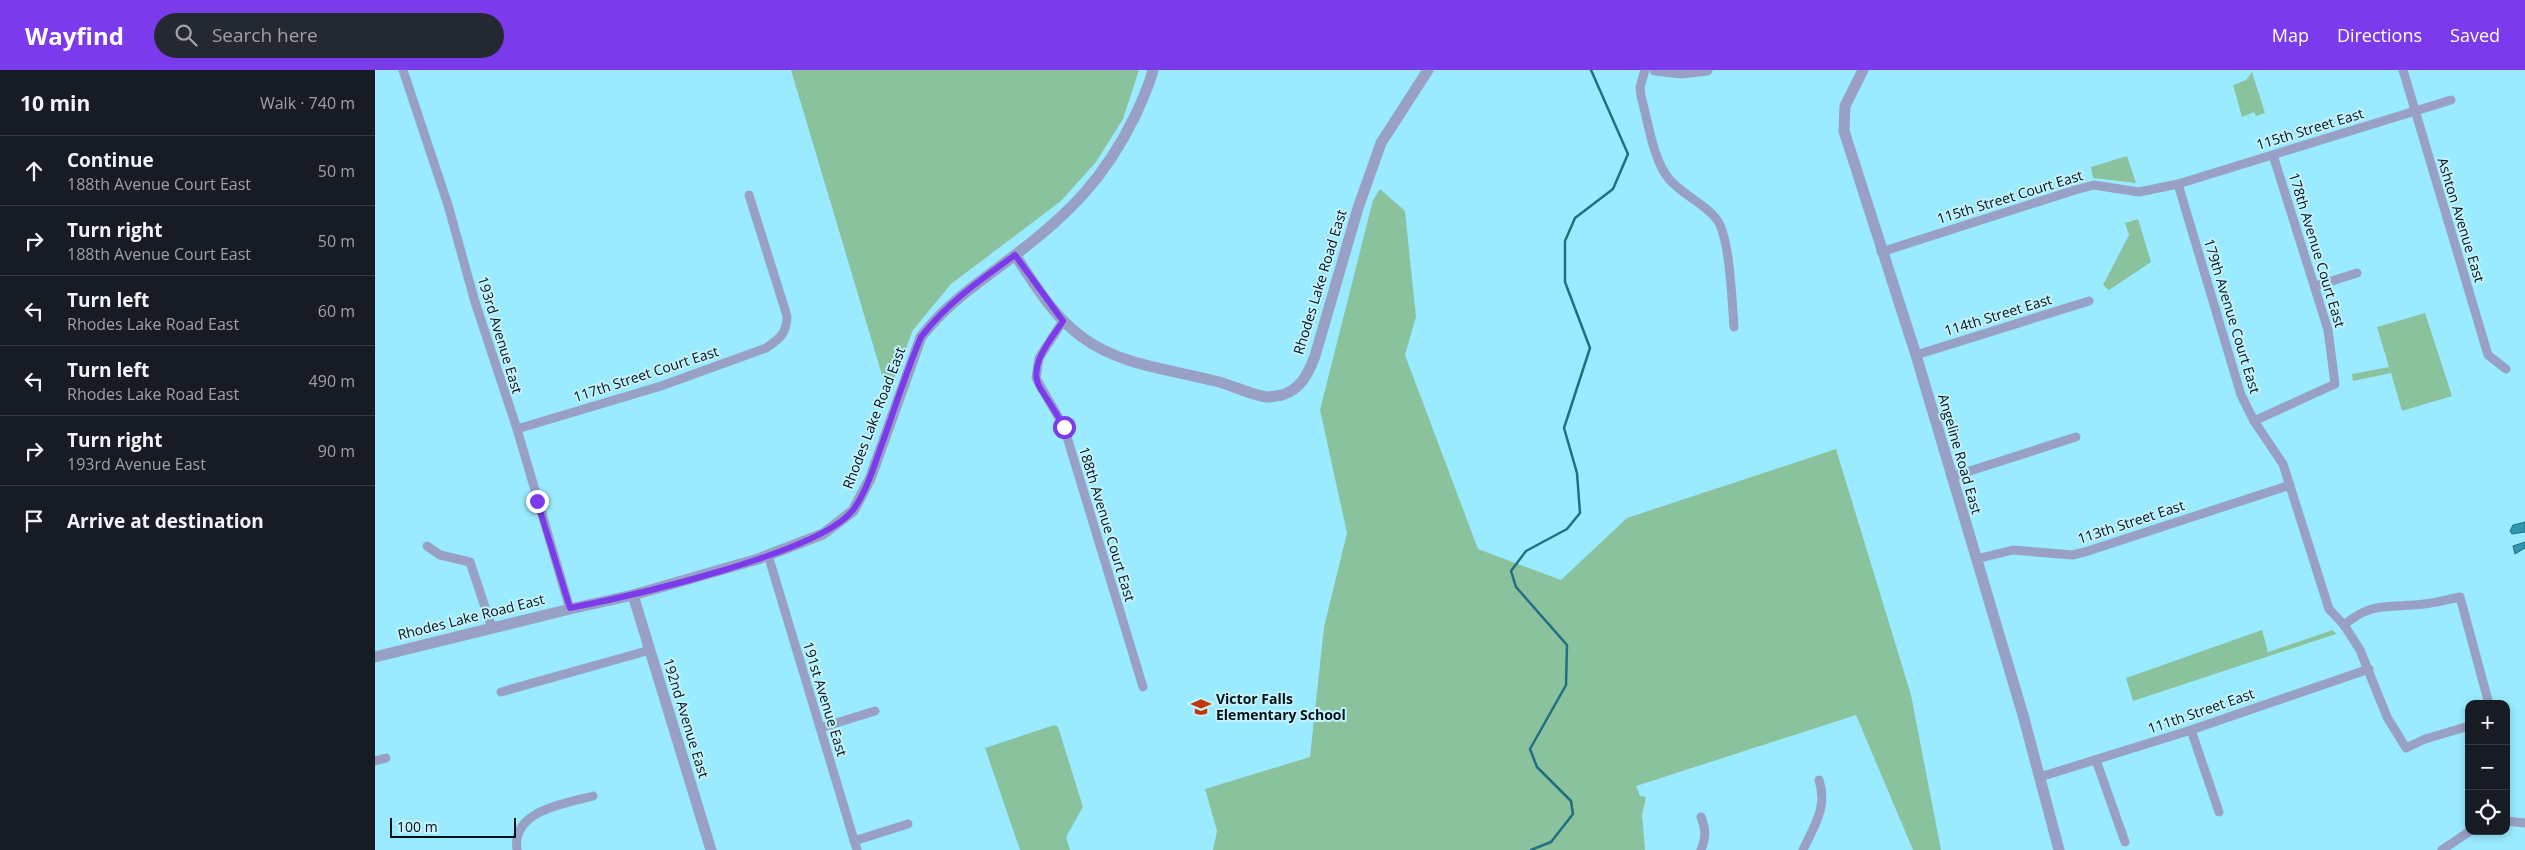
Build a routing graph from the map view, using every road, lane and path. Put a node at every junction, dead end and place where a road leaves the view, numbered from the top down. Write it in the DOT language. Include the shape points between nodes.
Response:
graph roads {
  1 [pos="403,70"];
  2 [pos="1153,70"];
  3 [pos="1428,70"];
  4 [pos="1645,70"];
  5 [pos="1655,70"];
  6 [pos="1707,70"];
  7 [pos="1863,70"];
  8 [pos="2403,70"];
  9 [pos="2451,100"];
  10 [pos="2414,112"];
  11 [pos="2273,155"];
  12 [pos="2178,184"];
  13 [pos="749,195"];
  14 [pos="1881,252"];
  15 [pos="1015,255"];
  16 [pos="2357,273"];
  17 [pos="2316,286"];
  18 [pos="2089,301"];
  19 [pos="1063,321"];
  20 [pos="1734,327"];
  21 [pos="1916,355"];
  22 [pos="2506,369"];
  23 [pos="2254,421"];
  24 [pos="517,429"];
  25 [pos="2076,437"];
  26 [pos="1951,477"];
  27 [pos="2289,485"];
  28 [pos="427,546"];
  29 [pos="768,556"];
  30 [pos="1976,559"];
  31 [pos="633,595"];
  32 [pos="570,608"];
  33 [pos="2344,625"];
  34 [pos="492,628"];
  35 [pos="650,650"];
  36 [pos="375,657"];
  37 [pos="2369,669"];
  38 [pos="1143,687"];
  39 [pos="501,692"];
  40 [pos="2488,700"];
  41 [pos="875,711"];
  42 [pos="2465,727"];
  43 [pos="820,728"];
  44 [pos="2191,730"];
  45 [pos="386,758"];
  46 [pos="2096,760"];
  47 [pos="375,761"];
  48 [pos="2040,777"];
  49 [pos="1819,780"];
  50 [pos="593,796"];
  51 [pos="2219,812"];
  52 [pos="1701,817"];
  53 [pos="2510,822"];
  54 [pos="2525,823"];
  55 [pos="909,824"];
  56 [pos="2465,834"];
  57 [pos="2125,842"];
  58 [pos="855,845"];
  59 [pos="517,850"];
  60 [pos="711,850"];
  61 [pos="1701,850"];
  62 [pos="1803,850"];
  63 [pos="2059,850"];
  64 [pos="2442,850"];
  1 -- 24 [label="street, 193rd Avenue East"];
  2 -- 15 [label="street" via="1119,149 1101,175 1082,197"];
  3 -- 19 [label="street, Rhodes Lake Road East" via="1381,143 1358,208 1315,356 1297,388 1279,396 1266,397 1145,364 1096,346"];
  4 -- 20 [label="street" via="1641,96 1662,170 1720,225 1725,243"];
  5 -- 6 [label="street" via="1681,73"];
  7 -- 14 [label="street, Angeline Road East" via="1845,106 1844,131"];
  8 -- 10 [label="street, Ashton Avenue East"];
  9 -- 10 [label="street, 115th Street East"];
  10 -- 11 [label="street, 115th Street East"];
  10 -- 22 [label="street, Ashton Avenue East" via="2489,355"];
  11 -- 12 [label="street, 115th Street East"];
  11 -- 17 [label="street, 178th Avenue Court East"];
  12 -- 14 [label="street, 115th Street Court East" via="2139,192 2113,186 2075,190"];
  12 -- 23 [label="street, 179th Avenue Court East" via="2241,395"];
  13 -- 24 [label="street, 117th Street Court East" via="787,316 786,330 780,339 766,348 661,386"];
  14 -- 21 [label="street, Angeline Road East"];
  15 -- 19 [label="street, Rhodes Lake Road East"];
  15 -- 29 [label="street, Rhodes Lake Road East" via="961,294 921,337 870,479 853,511 823,534"];
  16 -- 17 [label="street"];
  17 -- 23 [label="street, 178th Avenue Court East" via="2328,330 2335,384"];
  18 -- 21 [label="street, 114th Street East"];
  19 -- 38 [label="street, 188th Avenue Court East" via="1039,358 1037,378 1064,427"];
  21 -- 26 [label="street, Angeline Road East"];
  23 -- 27 [label="street, 179th Avenue Court East" via="2279,456"];
  24 -- 32 [label="street, 193rd Avenue East"];
  25 -- 26 [label="street"];
  26 -- 30 [label="street, Angeline Road East"];
  27 -- 30 [label="street, 113th Street East" via="2085,552 2072,555 2013,550"];
  27 -- 33 [label="street, 179th Avenue Court East" via="2323,595 2329,609"];
  28 -- 34 [label="street" via="440,555 470,562"];
  29 -- 31 [label="street, Rhodes Lake Road East"];
  29 -- 43 [label="street, 191st Avenue East"];
  30 -- 48 [label="street, Angeline Road East"];
  31 -- 32 [label="street, Rhodes Lake Road East"];
  31 -- 35 [label="street, 192nd Avenue East"];
  32 -- 34 [label="street, Rhodes Lake Road East"];
  33 -- 37 [label="street, 179th Avenue Court East"];
  33 -- 40 [label="street" via="2372,607 2414,606 2461,597"];
  34 -- 36 [label="street, Rhodes Lake Road East"];
  35 -- 39 [label="street"];
  35 -- 60 [label="street, 192nd Avenue East"];
  37 -- 42 [label="street, 179th Avenue Court East" via="2387,717 2406,748 2425,738"];
  37 -- 44 [label="street, 111th Street East"];
  41 -- 43 [label="street"];
  43 -- 58 [label="street, 191st Avenue East"];
  44 -- 46 [label="street, 111th Street East"];
  44 -- 51 [label="street"];
  45 -- 47 [label="street"];
  46 -- 48 [label="street, 111th Street East"];
  46 -- 57 [label="street"];
  48 -- 63 [label="street, Angeline Road East"];
  49 -- 62 [label="street" via="1821,811"];
  50 -- 59 [label="street" via="534,814 519,830"];
  52 -- 61 [label="street" via="1705,840"];
  53 -- 54 [label="street"];
  55 -- 58 [label="street"];
  56 -- 64 [label="street"];
}
